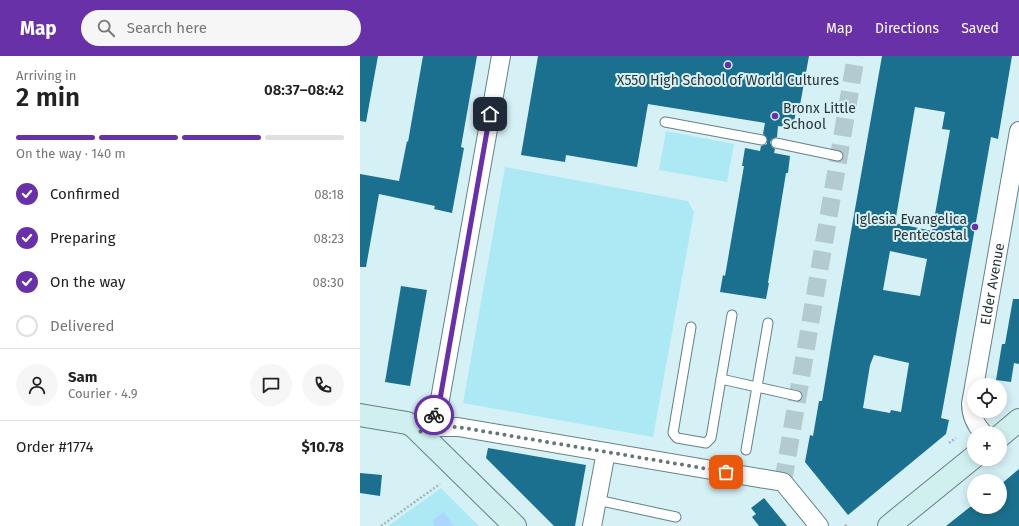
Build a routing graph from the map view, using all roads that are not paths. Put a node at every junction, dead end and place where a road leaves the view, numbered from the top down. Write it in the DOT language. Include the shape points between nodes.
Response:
graph roads {
  1 [pos="501,56"];
  2 [pos="665,122"];
  3 [pos="1019,131"];
  4 [pos="762,140"];
  5 [pos="776,143"];
  6 [pos="838,156"];
  7 [pos="732,315"];
  8 [pos="768,323"];
  9 [pos="691,327"];
  10 [pos="721,379"];
  11 [pos="758,387"];
  12 [pos="797,396"];
  13 [pos="360,415"];
  14 [pos="1019,420"];
  15 [pos="977,426"];
  16 [pos="1007,430"];
  17 [pos="420,432"];
  18 [pos="746,450"];
  19 [pos="606,452"];
  20 [pos="967,463"];
  21 [pos="597,500"];
  22 [pos="676,517"];
  23 [pos="515,526"];
  24 [pos="592,526"];
  25 [pos="819,526"];
  26 [pos="889,526"];
  1 -- 17 [label="street" via="439,405"];
  2 -- 4 [label="lane"];
  3 -- 15 [label="street, Elder Avenue" via="971,404 971,414"];
  5 -- 6 [label="lane"];
  7 -- 10 [label="lane"];
  8 -- 11 [label="lane"];
  9 -- 10 [label="lane" via="673,433 677,438 706,443 711,438"];
  10 -- 11 [label="lane"];
  11 -- 12 [label="lane"];
  11 -- 18 [label="lane"];
  13 -- 17 [label="main road" via="407,423"];
  14 -- 16 [label="main road"];
  17 -- 19 [label="street" via="439,427 458,427"];
  17 -- 23 [label="main road"];
  19 -- 21 [label="street"];
  19 -- 25 [label="street" via="783,482"];
  20 -- 26 [label="main road"];
  21 -- 22 [label="lane"];
  21 -- 24 [label="street"];
}
